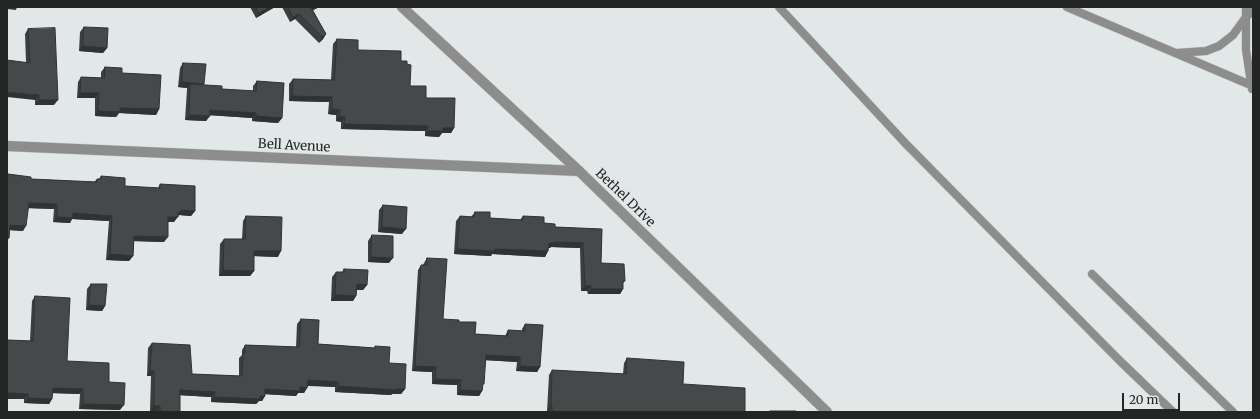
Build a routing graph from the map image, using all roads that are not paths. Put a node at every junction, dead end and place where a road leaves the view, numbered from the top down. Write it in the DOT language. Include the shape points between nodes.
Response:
graph roads {
  1 [pos="402,7"];
  2 [pos="779,7"];
  3 [pos="1067,7"];
  4 [pos="1246,7"];
  5 [pos="1253,11"];
  6 [pos="1246,17"];
  7 [pos="1176,54"];
  8 [pos="1252,88"];
  9 [pos="7,146"];
  10 [pos="579,172"];
  11 [pos="1092,274"];
  12 [pos="827,412"];
  13 [pos="1173,412"];
  14 [pos="1233,412"];
  1 -- 10 [label="street, Bethel Drive"];
  2 -- 13 [label="lane" via="906,144"];
  3 -- 7 [label="lane"];
  4 -- 6 [label="lane"];
  5 -- 6 [label="lane"];
  6 -- 7 [label="lane" via="1233,35 1219,46 1206,51"];
  6 -- 8 [label="lane" via="1246,50"];
  7 -- 8 [label="lane"];
  9 -- 10 [label="street, Bell Avenue"];
  10 -- 12 [label="street, Bethel Drive"];
  11 -- 14 [label="lane"];
}
